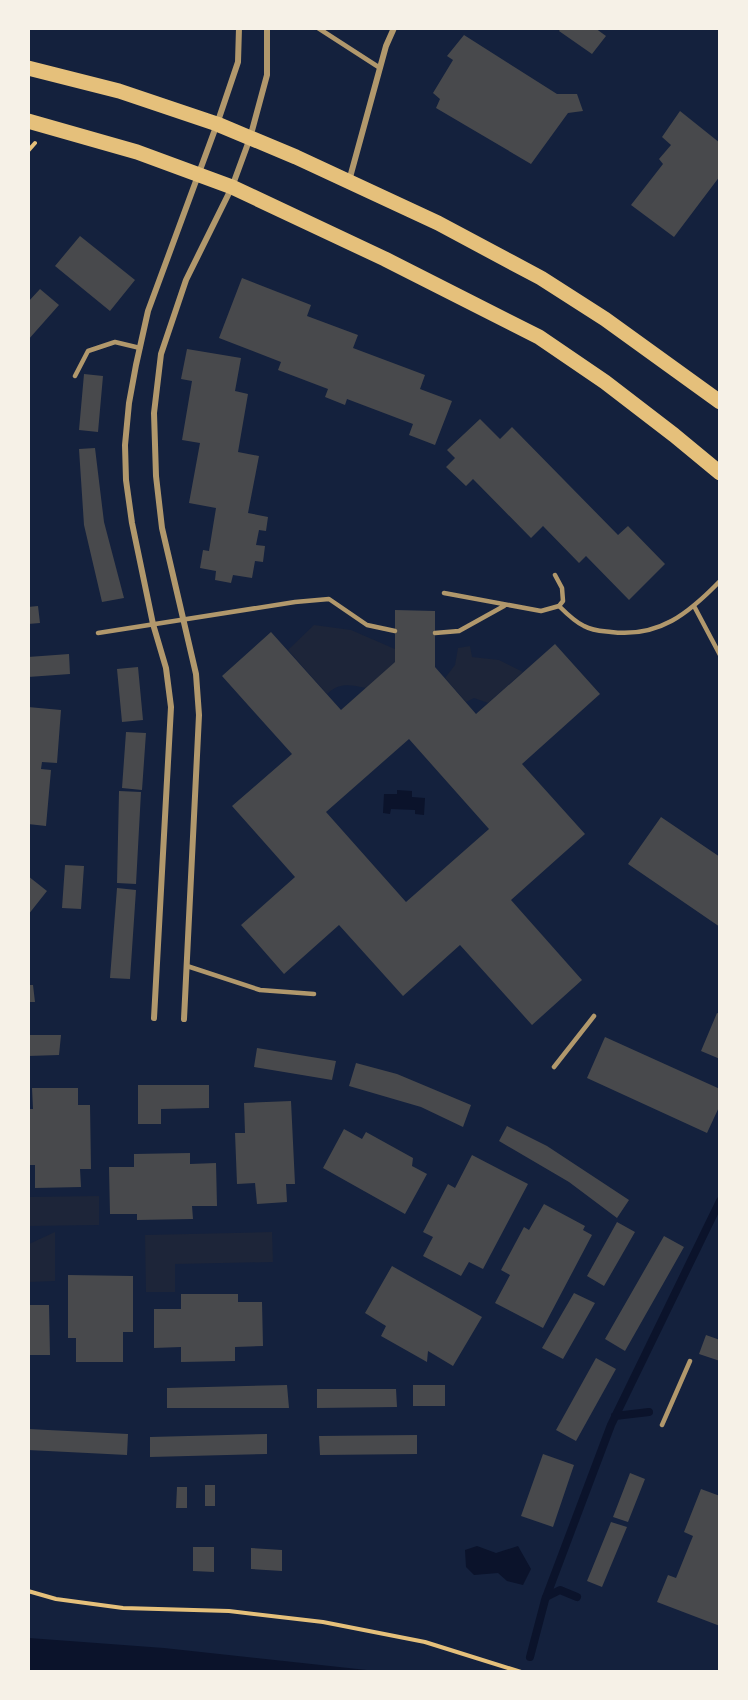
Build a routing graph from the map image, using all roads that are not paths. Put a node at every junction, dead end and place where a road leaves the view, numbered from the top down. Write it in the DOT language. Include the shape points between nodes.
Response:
graph roads {
  1 [pos="238,28"];
  2 [pos="267,28"];
  3 [pos="318,28"];
  4 [pos="394,28"];
  5 [pos="28,68"];
  6 [pos="380,68"];
  7 [pos="28,121"];
  8 [pos="217,124"];
  9 [pos="250,138"];
  10 [pos="198,175"];
  11 [pos="349,182"];
  12 [pos="232,187"];
  13 [pos="140,348"];
  14 [pos="75,376"];
  15 [pos="720,402"];
  16 [pos="720,472"];
  17 [pos="555,575"];
  18 [pos="720,580"];
  19 [pos="444,593"];
  20 [pos="505,605"];
  21 [pos="559,606"];
  22 [pos="694,606"];
  23 [pos="183,619"];
  24 [pos="153,624"];
  25 [pos="395,631"];
  26 [pos="98,633"];
  27 [pos="435,633"];
  28 [pos="720,655"];
  29 [pos="187,966"];
  30 [pos="314,994"];
  31 [pos="594,1017"];
  32 [pos="153,1018"];
  33 [pos="184,1019"];
  34 [pos="554,1067"];
  35 [pos="690,1361"];
  36 [pos="662,1425"];
  1 -- 8 [label="street" via="238,63"];
  2 -- 9 [label="street" via="267,75"];
  3 -- 6 [label="lane"];
  4 -- 6 [label="street"];
  5 -- 8 [label="main road" via="119,91"];
  6 -- 11 [label="street"];
  7 -- 10 [label="main road" via="137,152"];
  8 -- 9 [label="main road"];
  8 -- 10 [label="street"];
  9 -- 11 [label="main road"];
  9 -- 12 [label="street"];
  10 -- 12 [label="main road"];
  10 -- 13 [label="street" via="148,311"];
  11 -- 15 [label="main road" via="541,279"];
  12 -- 16 [label="main road" via="539,337 605,382"];
  12 -- 23 [label="street" via="186,280 161,354 154,413 162,528"];
  13 -- 14 [label="lane" via="115,342 88,351"];
  13 -- 24 [label="street" via="129,403 126,480"];
  17 -- 21 [label="lane" via="562,588 563,601"];
  18 -- 22 [label="lane"];
  19 -- 20 [label="lane"];
  20 -- 21 [label="lane" via="541,611"];
  20 -- 27 [label="lane" via="459,631"];
  21 -- 22 [label="lane" via="582,626 620,633 647,632 677,619"];
  22 -- 28 [label="lane"];
  23 -- 24 [label="lane"];
  23 -- 25 [label="lane" via="329,599 367,625"];
  23 -- 29 [label="street" via="196,674 199,715"];
  24 -- 26 [label="lane"];
  24 -- 32 [label="street" via="166,668 171,707"];
  29 -- 30 [label="lane" via="260,990"];
  29 -- 33 [label="street"];
  31 -- 34 [label="lane"];
  35 -- 36 [label="lane"];
}
